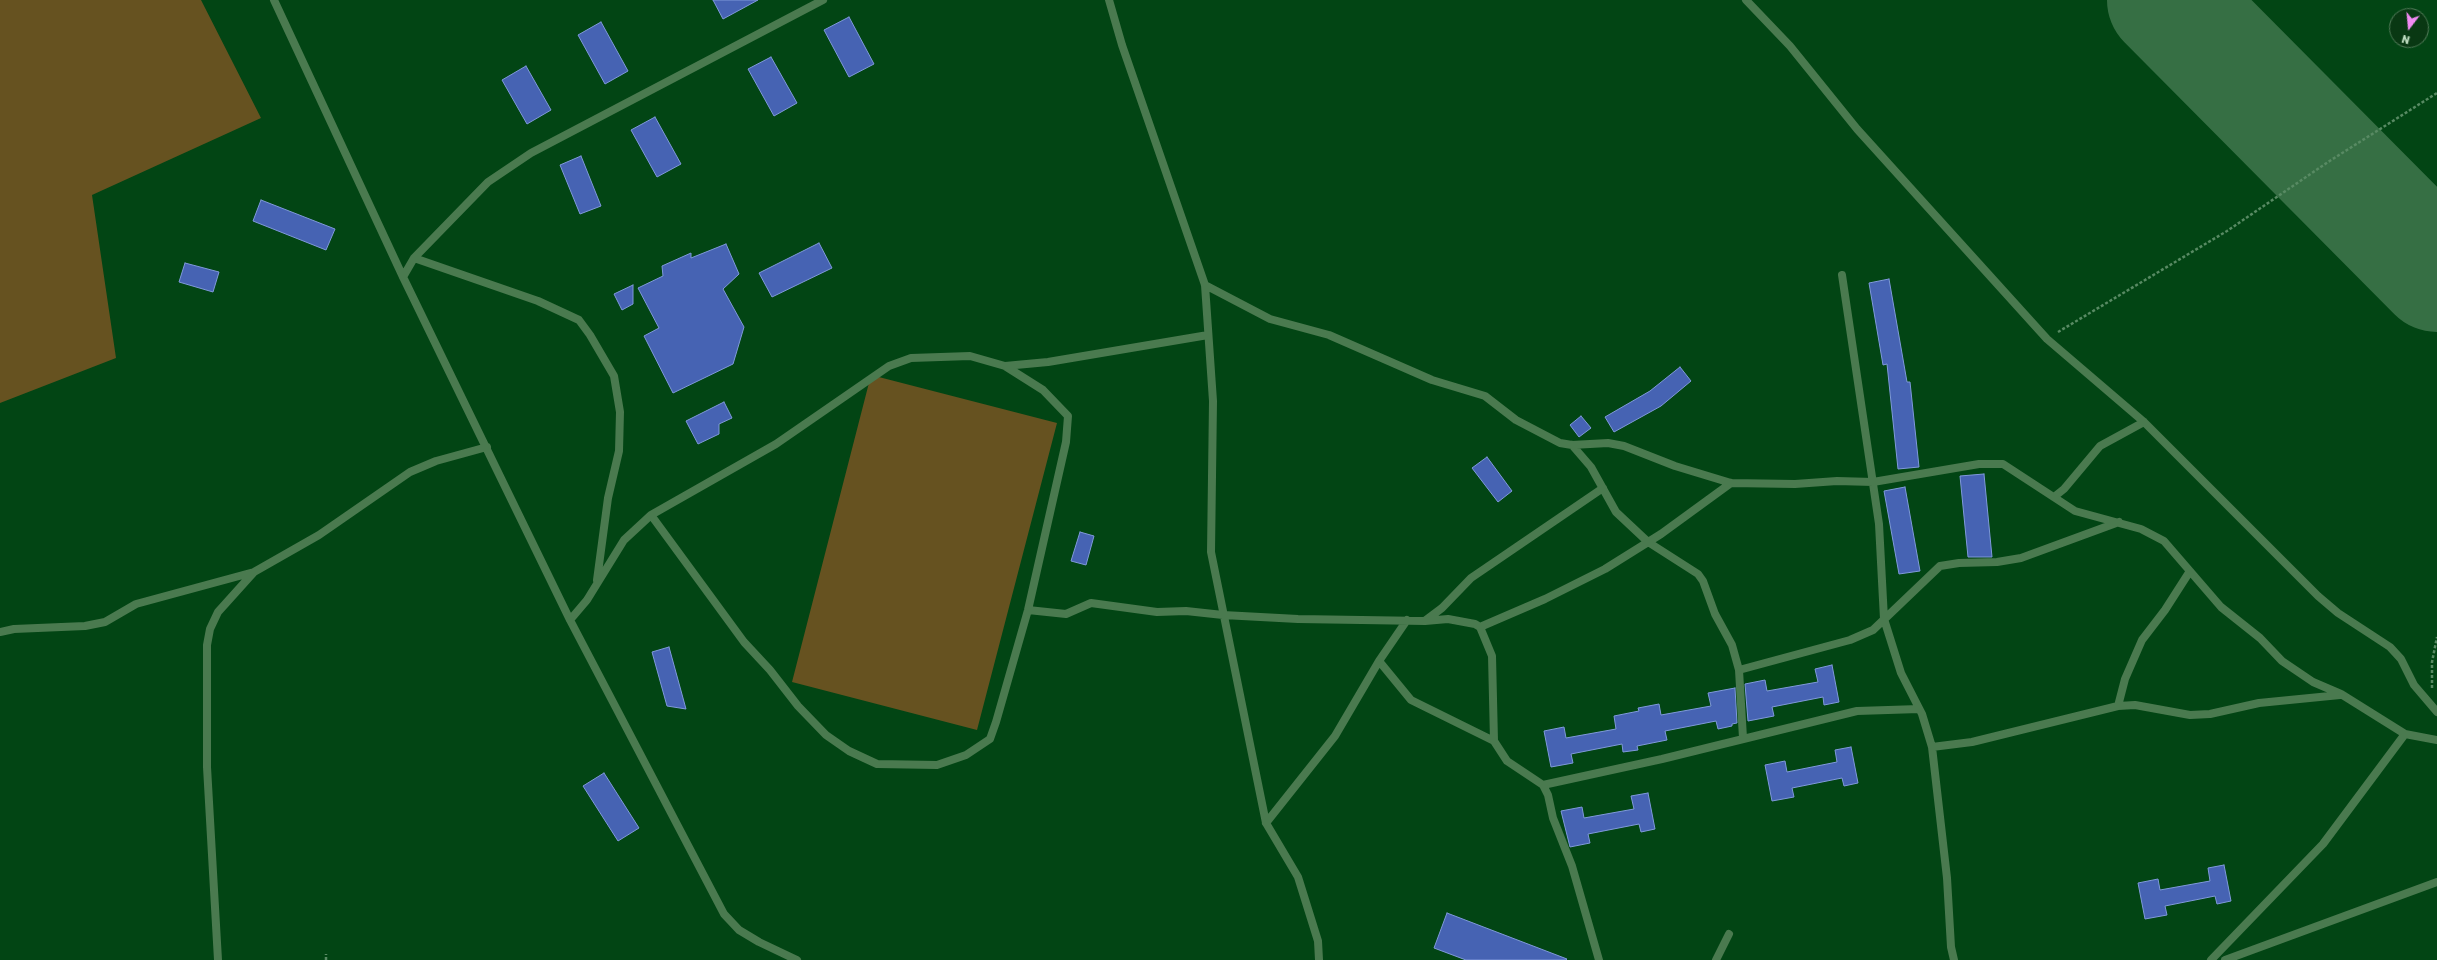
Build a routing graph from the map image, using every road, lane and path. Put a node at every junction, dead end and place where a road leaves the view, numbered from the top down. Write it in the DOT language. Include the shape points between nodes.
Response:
graph roads {
  1 [pos="274,0"];
  2 [pos="823,0"];
  3 [pos="1109,0"];
  4 [pos="1746,0"];
  5 [pos="2437,93"];
  6 [pos="414,258"];
  7 [pos="1842,275"];
  8 [pos="403,277"];
  9 [pos="1205,285"];
  10 [pos="1208,335"];
  11 [pos="2047,339"];
  12 [pos="1005,366"];
  13 [pos="2144,422"];
  14 [pos="1572,446"];
  15 [pos="487,447"];
  16 [pos="1873,482"];
  17 [pos="1731,483"];
  18 [pos="1603,488"];
  19 [pos="2054,497"];
  20 [pos="651,515"];
  21 [pos="2119,522"];
  22 [pos="1648,542"];
  23 [pos="2190,570"];
  24 [pos="254,572"];
  25 [pos="596,583"];
  26 [pos="1028,610"];
  27 [pos="1223,615"];
  28 [pos="1884,619"];
  29 [pos="570,620"];
  30 [pos="1407,620"];
  31 [pos="1425,620"];
  32 [pos="1480,628"];
  33 [pos="0,632"];
  34 [pos="2437,637"];
  35 [pos="1379,661"];
  36 [pos="1739,670"];
  37 [pos="2341,694"];
  38 [pos="2118,706"];
  39 [pos="1919,709"];
  40 [pos="2434,709"];
  41 [pos="2405,734"];
  42 [pos="1744,738"];
  43 [pos="2437,740"];
  44 [pos="1494,741"];
  45 [pos="1932,747"];
  46 [pos="1543,785"];
  47 [pos="1266,823"];
  48 [pos="2437,882"];
  49 [pos="1729,934"];
  50 [pos="326,954"];
  51 [pos="795,959"];
  52 [pos="218,960"];
  53 [pos="326,960"];
  54 [pos="1319,960"];
  55 [pos="1600,960"];
  56 [pos="1716,960"];
  57 [pos="1954,960"];
  58 [pos="2211,960"];
  59 [pos="2225,960"];
  1 -- 8 [label="lane"];
  2 -- 6 [label="lane" via="531,153 488,182"];
  3 -- 9 [label="lane" via="1122,45"];
  4 -- 11 [label="lane" via="1790,46 1857,129"];
  5 -- 11 [label="path" via="2328,162 2227,231"];
  6 -- 8 [label="lane"];
  6 -- 25 [label="lane" via="538,301 579,320 614,376 620,412 619,451 608,498"];
  7 -- 16 [label="lane"];
  8 -- 15 [label="lane"];
  9 -- 10 [label="lane"];
  9 -- 14 [label="lane" via="1270,320 1328,335 1432,380 1485,396 1521,424"];
  10 -- 12 [label="lane" via="1048,362"];
  10 -- 27 [label="lane" via="1213,401 1211,552"];
  11 -- 13 [label="lane"];
  12 -- 20 [label="lane" via="970,356 911,358 889,366 776,444"];
  12 -- 26 [label="lane" via="1043,390 1068,416 1066,442"];
  13 -- 19 [label="lane" via="2100,446 2064,489"];
  13 -- 40 [label="lane" via="2318,596 2338,613 2390,647 2401,659 2414,685"];
  14 -- 17 [label="lane" via="1596,443 1624,446 1675,466"];
  14 -- 18 [label="lane" via="1591,467"];
  15 -- 24 [label="lane" via="436,461 410,472 319,535"];
  15 -- 29 [label="lane"];
  16 -- 17 [label="lane"];
  16 -- 19 [label="lane" via="1994,463 2011,468"];
  16 -- 28 [label="lane" via="1879,524"];
  17 -- 22 [label="lane"];
  18 -- 22 [label="lane" via="1616,512"];
  18 -- 31 [label="lane" via="1471,578 1442,608"];
  19 -- 21 [label="lane" via="2075,511"];
  20 -- 25 [label="lane" via="624,540"];
  20 -- 26 [label="lane" via="744,642 798,706 826,734 849,751 877,764 937,765 966,756 990,739"];
  21 -- 23 [label="lane" via="2164,541"];
  21 -- 28 [label="lane" via="2021,558 1996,562 1959,562 1940,566"];
  22 -- 32 [label="lane" via="1599,572"];
  22 -- 36 [label="lane" via="1698,574 1732,645"];
  23 -- 37 [label="lane" via="2221,607 2260,638 2282,661 2313,682"];
  23 -- 38 [label="lane" via="2165,610 2142,640 2125,679"];
  24 -- 33 [label="lane" via="136,604 105,622 85,626 14,629"];
  24 -- 52 [label="lane" via="218,612 210,629 207,645 207,767"];
  25 -- 29 [label="lane" via="587,600"];
  26 -- 27 [label="lane" via="1066,614 1091,603 1157,612 1186,611"];
  27 -- 30 [label="lane"];
  27 -- 47 [label="lane"];
  28 -- 36 [label="lane" via="1879,627 1850,640"];
  28 -- 39 [label="lane" via="1901,673"];
  29 -- 51 [label="lane" via="724,914 740,930"];
  30 -- 31 [label="lane"];
  30 -- 35 [label="lane"];
  31 -- 32 [label="lane" via="1448,619 1475,624"];
  32 -- 44 [label="lane" via="1492,656"];
  34 -- 40 [label="path" via="2432,662"];
  35 -- 44 [label="lane" via="1411,700"];
  35 -- 47 [label="lane" via="1335,736"];
  36 -- 42 [label="lane"];
  37 -- 38 [label="lane" via="2259,703 2210,714 2190,715 2135,705"];
  37 -- 41 [label="lane"];
  38 -- 45 [label="lane" via="1972,742"];
  39 -- 42 [label="lane" via="1858,711"];
  39 -- 45 [label="lane"];
  41 -- 43 [label="lane"];
  41 -- 58 [label="lane" via="2323,844"];
  42 -- 46 [label="lane"];
  44 -- 46 [label="lane" via="1507,761"];
  45 -- 57 [label="lane"];
  46 -- 55 [label="lane" via="1572,866"];
  47 -- 54 [label="lane" via="1298,877 1318,940"];
  48 -- 59 [label="lane"];
  49 -- 56 [label="lane"];
  50 -- 53 [label="path"];
}
